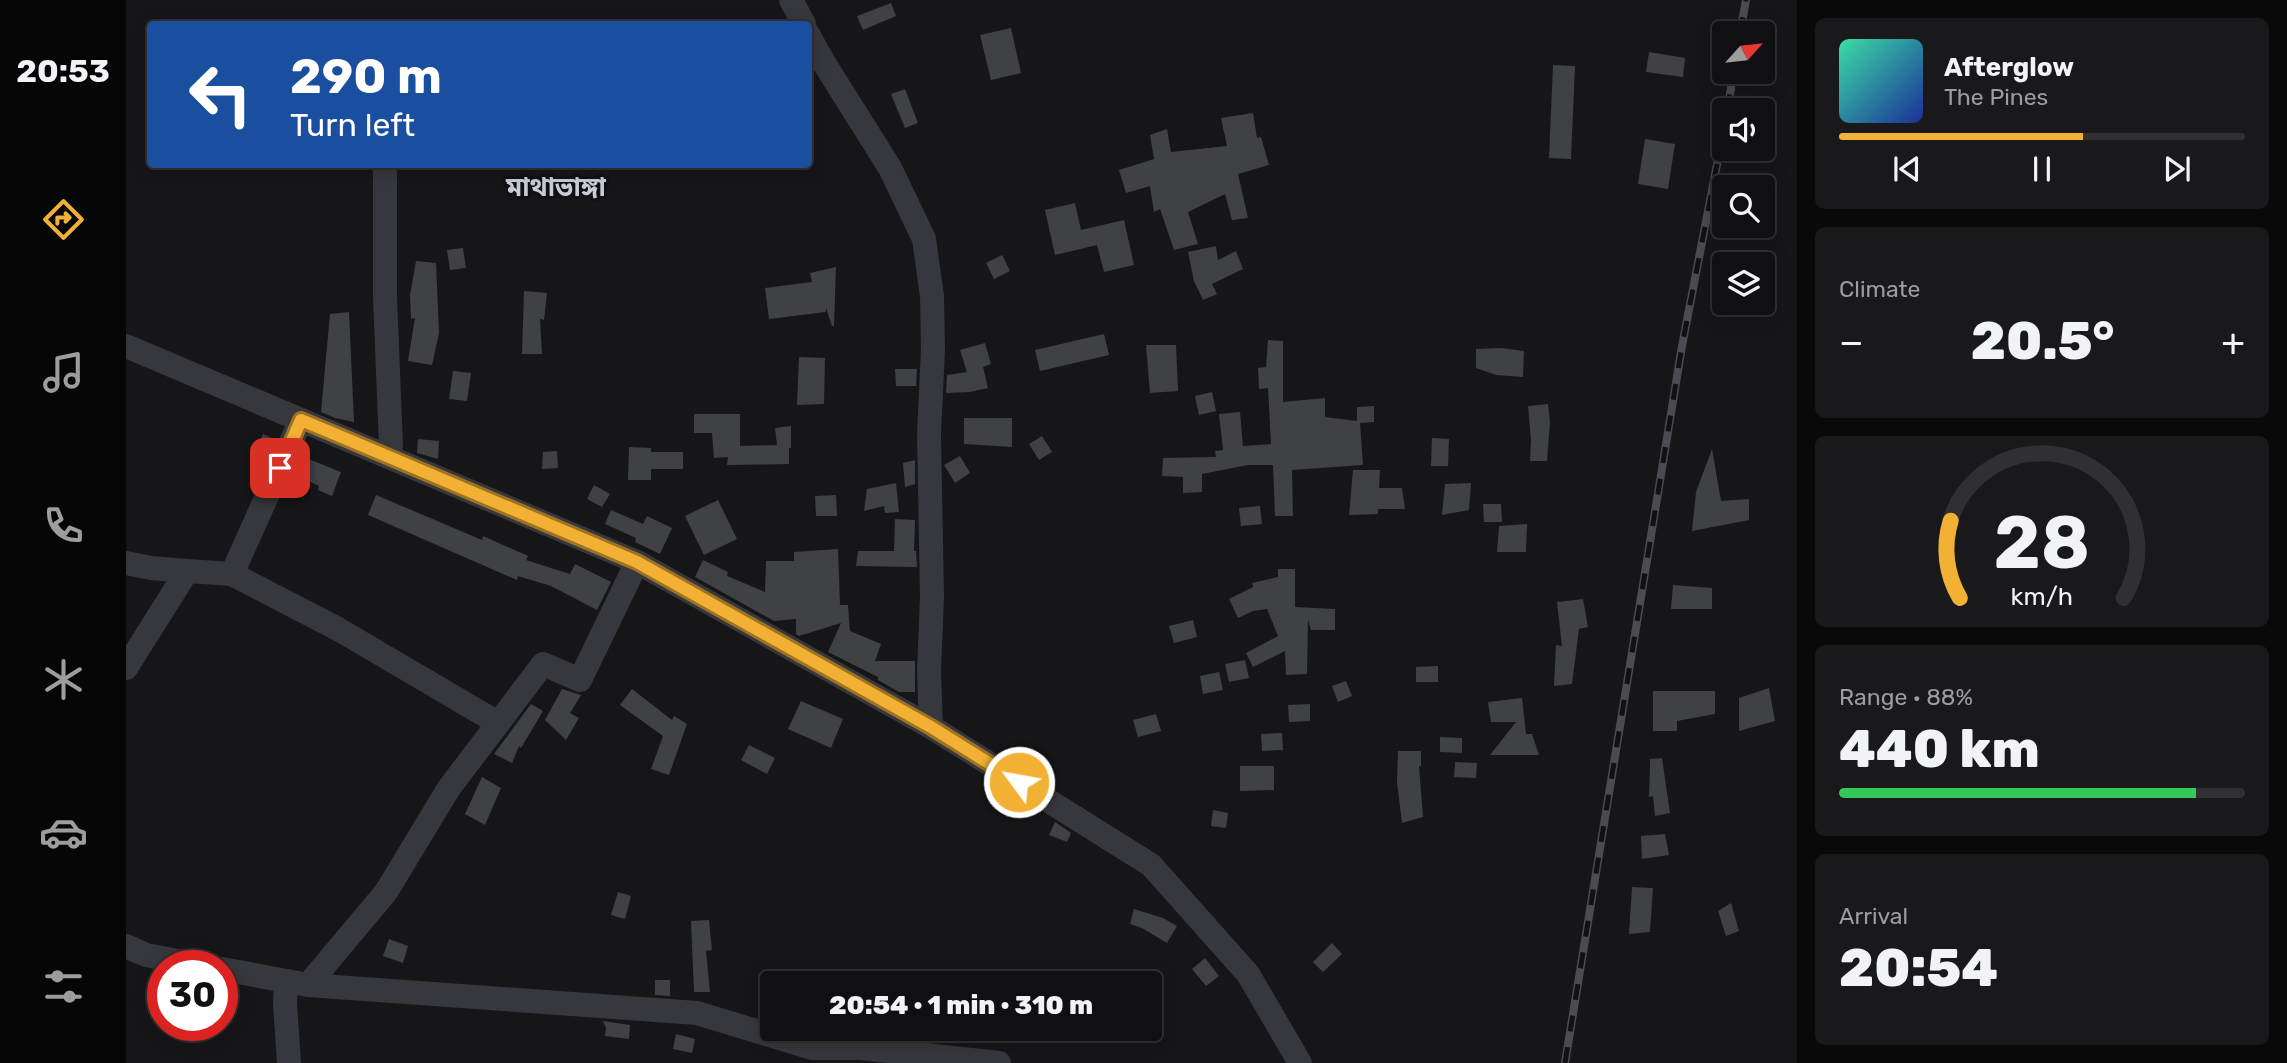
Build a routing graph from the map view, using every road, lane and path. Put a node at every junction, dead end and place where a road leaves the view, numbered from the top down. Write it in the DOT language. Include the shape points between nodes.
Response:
graph roads {
  1 [pos="791,0"];
  2 [pos="802,21"];
  3 [pos="812,41"];
  4 [pos="385,168"];
  5 [pos="126,345"];
  6 [pos="301,420"];
  7 [pos="391,446"];
  8 [pos="637,562"];
  9 [pos="126,564"];
  10 [pos="187,571"];
  11 [pos="232,574"];
  12 [pos="126,668"];
  13 [pos="498,723"];
  14 [pos="931,727"];
  15 [pos="126,946"];
  16 [pos="147,955"];
  17 [pos="238,972"];
  18 [pos="297,983"];
  19 [pos="1291,1061"];
  20 [pos="289,1063"];
  21 [pos="999,1063"];
  1 -- 2 [label="street"];
  3 -- 14 [label="street" via="890,168 924,239 933,349 929,434"];
  4 -- 7 [label="street"];
  5 -- 6 [label="street"];
  6 -- 8 [label="street"];
  6 -- 11 [label="street"];
  8 -- 13 [label="street" via="580,680 543,664"];
  8 -- 14 [label="street"];
  9 -- 10 [label="street"];
  10 -- 11 [label="street"];
  10 -- 12 [label="street"];
  11 -- 13 [label="street" via="338,629"];
  13 -- 18 [label="street" via="449,788 386,891"];
  14 -- 19 [label="street" via="1151,865 1248,974"];
  15 -- 16 [label="street"];
  17 -- 18 [label="street"];
  18 -- 20 [label="street" via="285,1003"];
  18 -- 21 [label="street" via="697,1013 812,1048 861,1048"];
}
